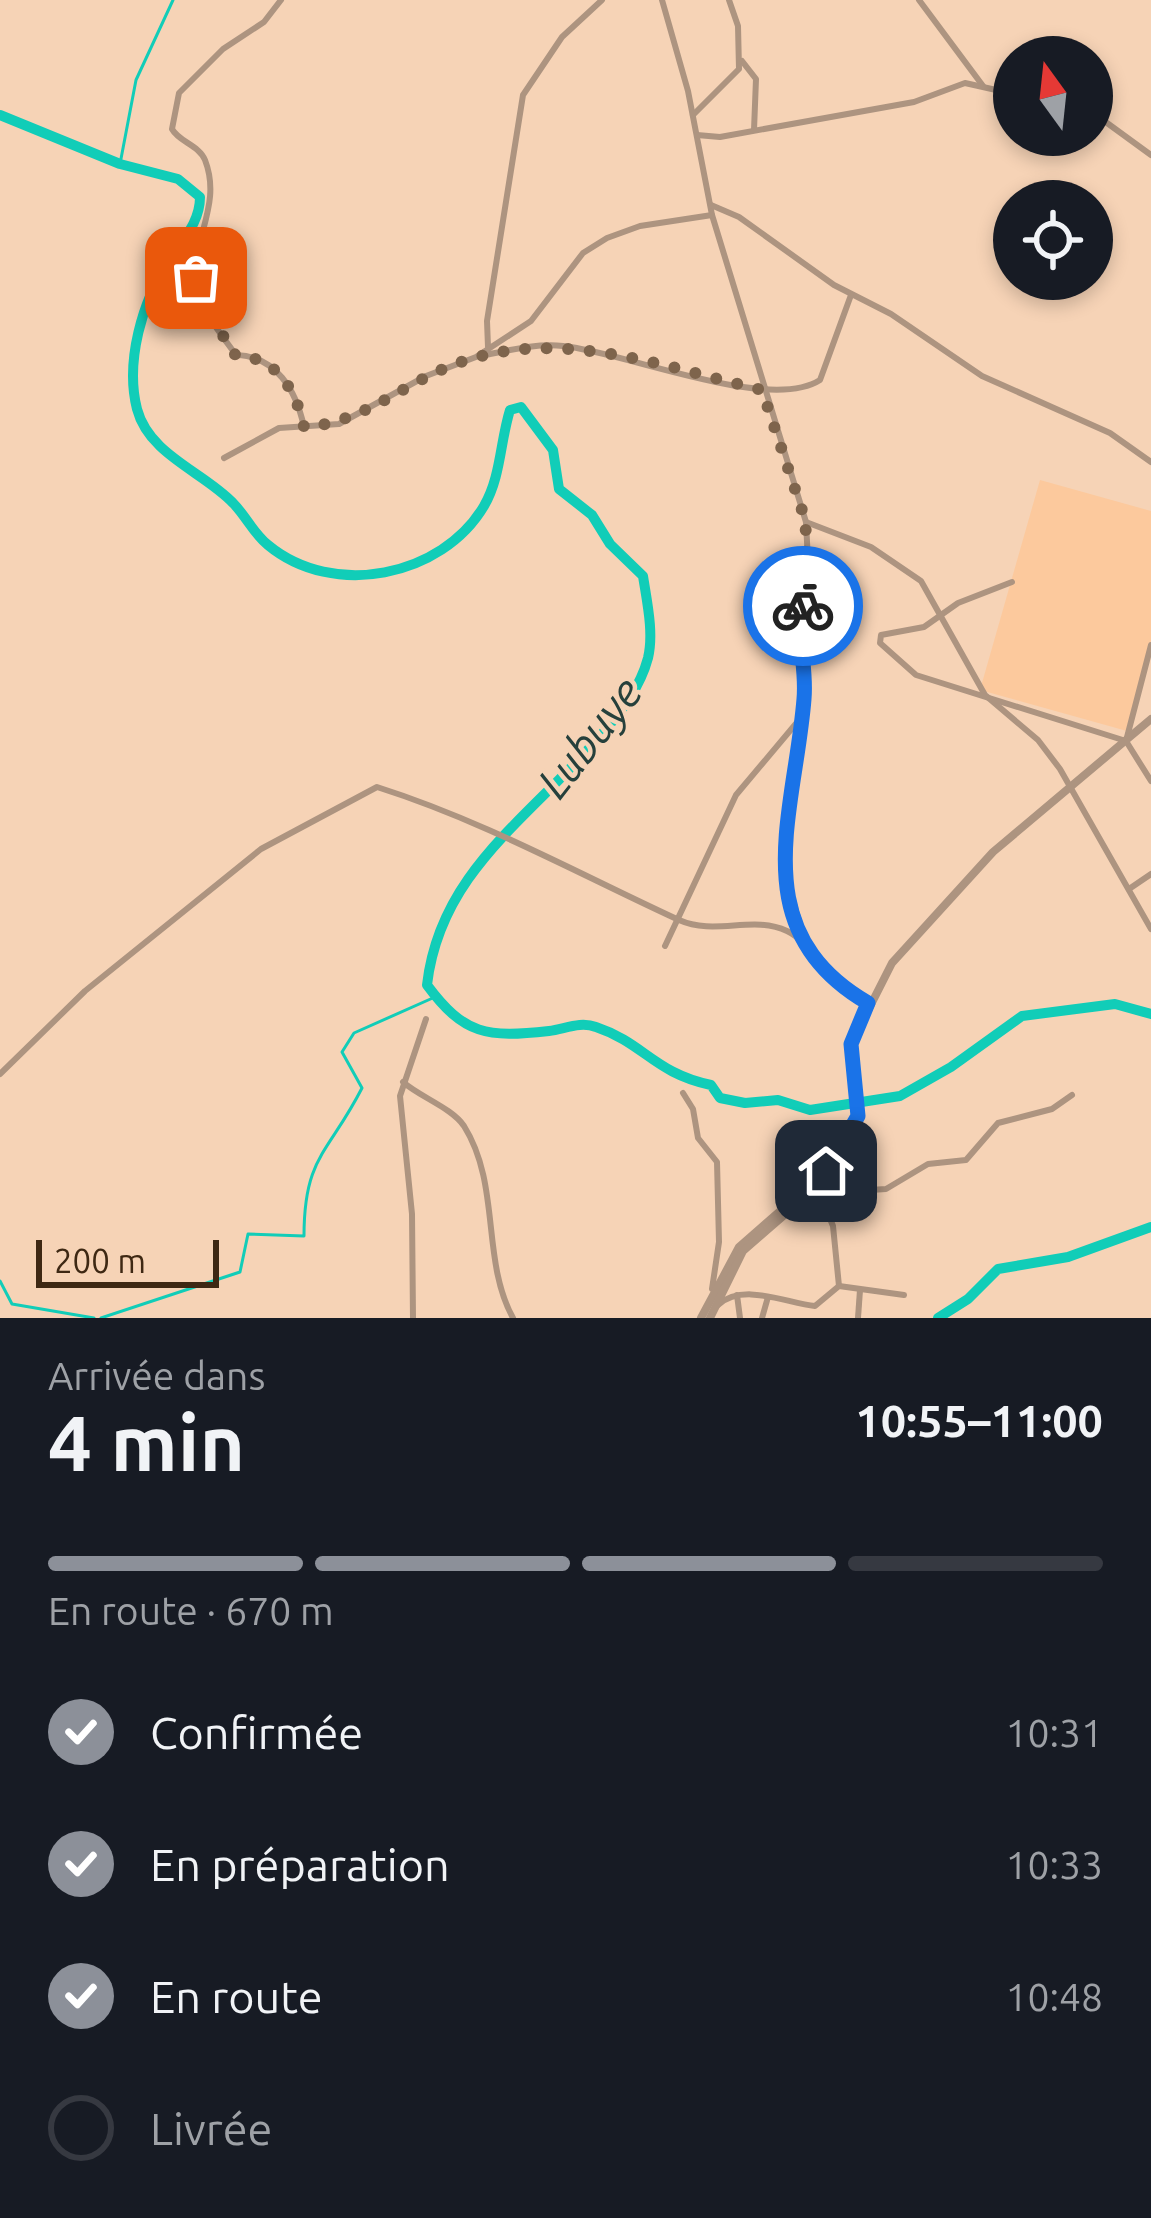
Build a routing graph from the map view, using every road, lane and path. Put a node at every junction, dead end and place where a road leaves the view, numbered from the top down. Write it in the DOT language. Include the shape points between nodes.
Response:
graph roads {
  1 [pos="281,0"];
  2 [pos="602,0"];
  3 [pos="662,0"];
  4 [pos="729,0"];
  5 [pos="919,0"];
  6 [pos="741,60"];
  7 [pos="983,86"];
  8 [pos="993,89"];
  9 [pos="693,115"];
  10 [pos="1113,127"];
  11 [pos="754,130"];
  12 [pos="697,135"];
  13 [pos="1151,155"];
  14 [pos="709,205"];
  15 [pos="712,215"];
  16 [pos="851,295"];
  17 [pos="488,348"];
  18 [pos="476,357"];
  19 [pos="762,390"];
  20 [pos="304,427"];
  21 [pos="224,458"];
  22 [pos="1151,462"];
  23 [pos="806,522"];
  24 [pos="1012,582"];
  25 [pos="942,618"];
  26 [pos="1151,645"];
  27 [pos="985,695"];
  28 [pos="800,718"];
  29 [pos="1151,719"];
  30 [pos="1126,741"];
  31 [pos="1151,781"];
  32 [pos="1071,789"];
  33 [pos="1151,874"];
  34 [pos="1128,890"];
  35 [pos="680,920"];
  36 [pos="1151,929"];
  37 [pos="805,941"];
  38 [pos="665,946"];
  39 [pos="868,1003"];
  40 [pos="426,1018"];
  41 [pos="0,1074"];
  42 [pos="403,1082"];
  43 [pos="683,1094"];
  44 [pos="1072,1095"];
  45 [pos="807,1194"];
  46 [pos="821,1197"];
  47 [pos="839,1286"];
  48 [pos="712,1289"];
  49 [pos="860,1290"];
  50 [pos="737,1295"];
  51 [pos="904,1295"];
  52 [pos="768,1297"];
  53 [pos="704,1316"];
  54 [pos="413,1318"];
  55 [pos="513,1318"];
  56 [pos="740,1318"];
  57 [pos="762,1318"];
  58 [pos="858,1318"];
  1 -- 20 [label="street" via="179,93 172,129 206,163 213,212 196,278 206,309 236,356 261,358 279,374"];
  2 -- 17 [label="street" via="562,37 523,95"];
  3 -- 9 [label="street"];
  4 -- 6 [label="street"];
  5 -- 7 [label="street"];
  6 -- 9 [label="street" via="737,76"];
  6 -- 11 [label="street" via="756,79"];
  7 -- 8 [label="street"];
  7 -- 11 [label="street" via="965,82 914,102"];
  9 -- 12 [label="street"];
  10 -- 13 [label="street"];
  11 -- 12 [label="street"];
  12 -- 14 [label="street"];
  14 -- 15 [label="street"];
  14 -- 16 [label="street"];
  15 -- 17 [label="street" via="607,238 583,253 531,321"];
  15 -- 19 [label="street"];
  16 -- 19 [label="street" via="820,380"];
  16 -- 22 [label="street" via="982,376 1110,433"];
  17 -- 18 [label="street"];
  18 -- 19 [label="street" via="561,346"];
  18 -- 20 [label="street" via="339,424"];
  19 -- 23 [label="street"];
  20 -- 21 [label="street" via="254,437"];
  23 -- 25 [label="street" via="900,563"];
  23 -- 28 [label="street"];
  24 -- 25 [label="street" via="958,603"];
  25 -- 27 [label="street"];
  25 -- 27 [label="street" via="878,638 916,675"];
  26 -- 30 [label="street"];
  27 -- 30 [label="street"];
  27 -- 32 [label="street" via="1038,740"];
  28 -- 35 [label="street" via="736,795"];
  28 -- 37 [label="street" via="781,860"];
  29 -- 30 [label="street"];
  30 -- 31 [label="street"];
  30 -- 32 [label="street"];
  32 -- 34 [label="street"];
  32 -- 39 [label="street" via="968,877 892,963"];
  33 -- 34 [label="street"];
  34 -- 36 [label="street"];
  35 -- 37 [label="street" via="714,929 765,925"];
  35 -- 38 [label="street"];
  35 -- 41 [label="street" via="497,829 377,787 261,849 85,991"];
  37 -- 39 [label="street" via="825,971"];
  39 -- 45 [label="street" via="851,1044 858,1114"];
  40 -- 42 [label="street"];
  42 -- 54 [label="street"];
  42 -- 55 [label="street" via="464,1126 488,1191 498,1273"];
  43 -- 48 [label="street" via="698,1138 717,1162"];
  44 -- 46 [label="street" via="1052,1109 998,1123 965,1160 928,1164 886,1189"];
  45 -- 46 [label="street"];
  45 -- 48 [label="street" via="739,1246"];
  45 -- 53 [label="street" via="743,1251"];
  46 -- 47 [label="street" via="833,1226"];
  47 -- 49 [label="street"];
  47 -- 52 [label="street" via="815,1306"];
  48 -- 53 [label="street"];
  49 -- 51 [label="street"];
  49 -- 58 [label="street"];
  50 -- 52 [label="street"];
  50 -- 53 [label="street"];
  50 -- 56 [label="street"];
  52 -- 57 [label="street"];
}
